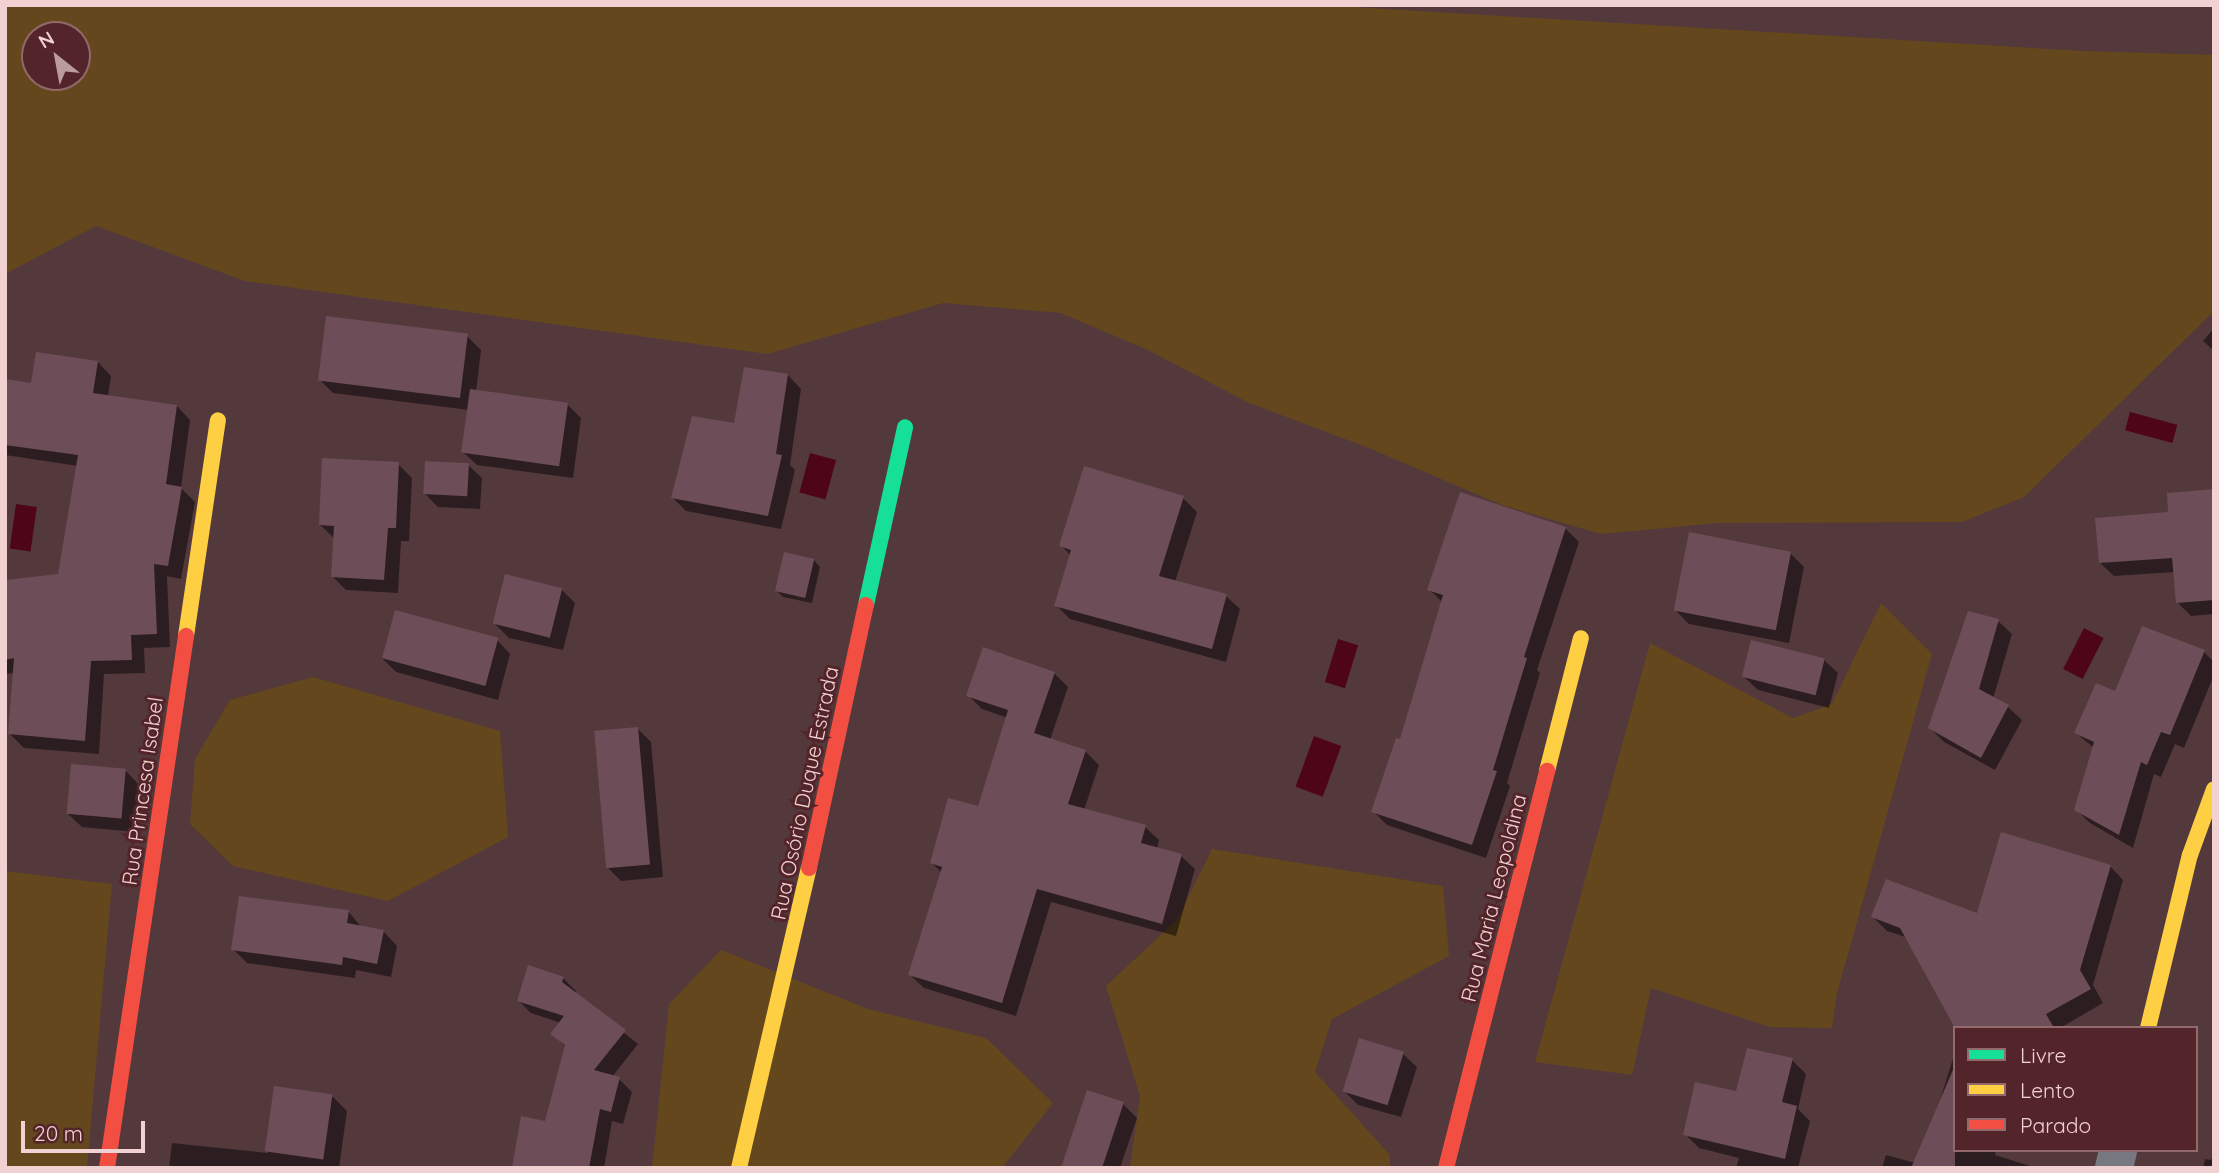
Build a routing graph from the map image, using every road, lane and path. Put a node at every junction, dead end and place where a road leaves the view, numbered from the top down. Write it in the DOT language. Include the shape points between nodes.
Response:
graph roads {
  1 [pos="218,420"];
  2 [pos="905,427"];
  3 [pos="1581,638"];
  4 [pos="2214,789"];
  5 [pos="2148,1026"];
  6 [pos="742,1162"];
  7 [pos="107,1168"];
  8 [pos="1446,1168"];
  1 -- 7 [label="street, Rua Princesa Isabel"];
  2 -- 6 [label="street, Rua Osório Duque Estrada"];
  3 -- 8 [label="street, Rua Maria Leopoldina"];
  4 -- 5 [label="street" via="2190,855"];
}
